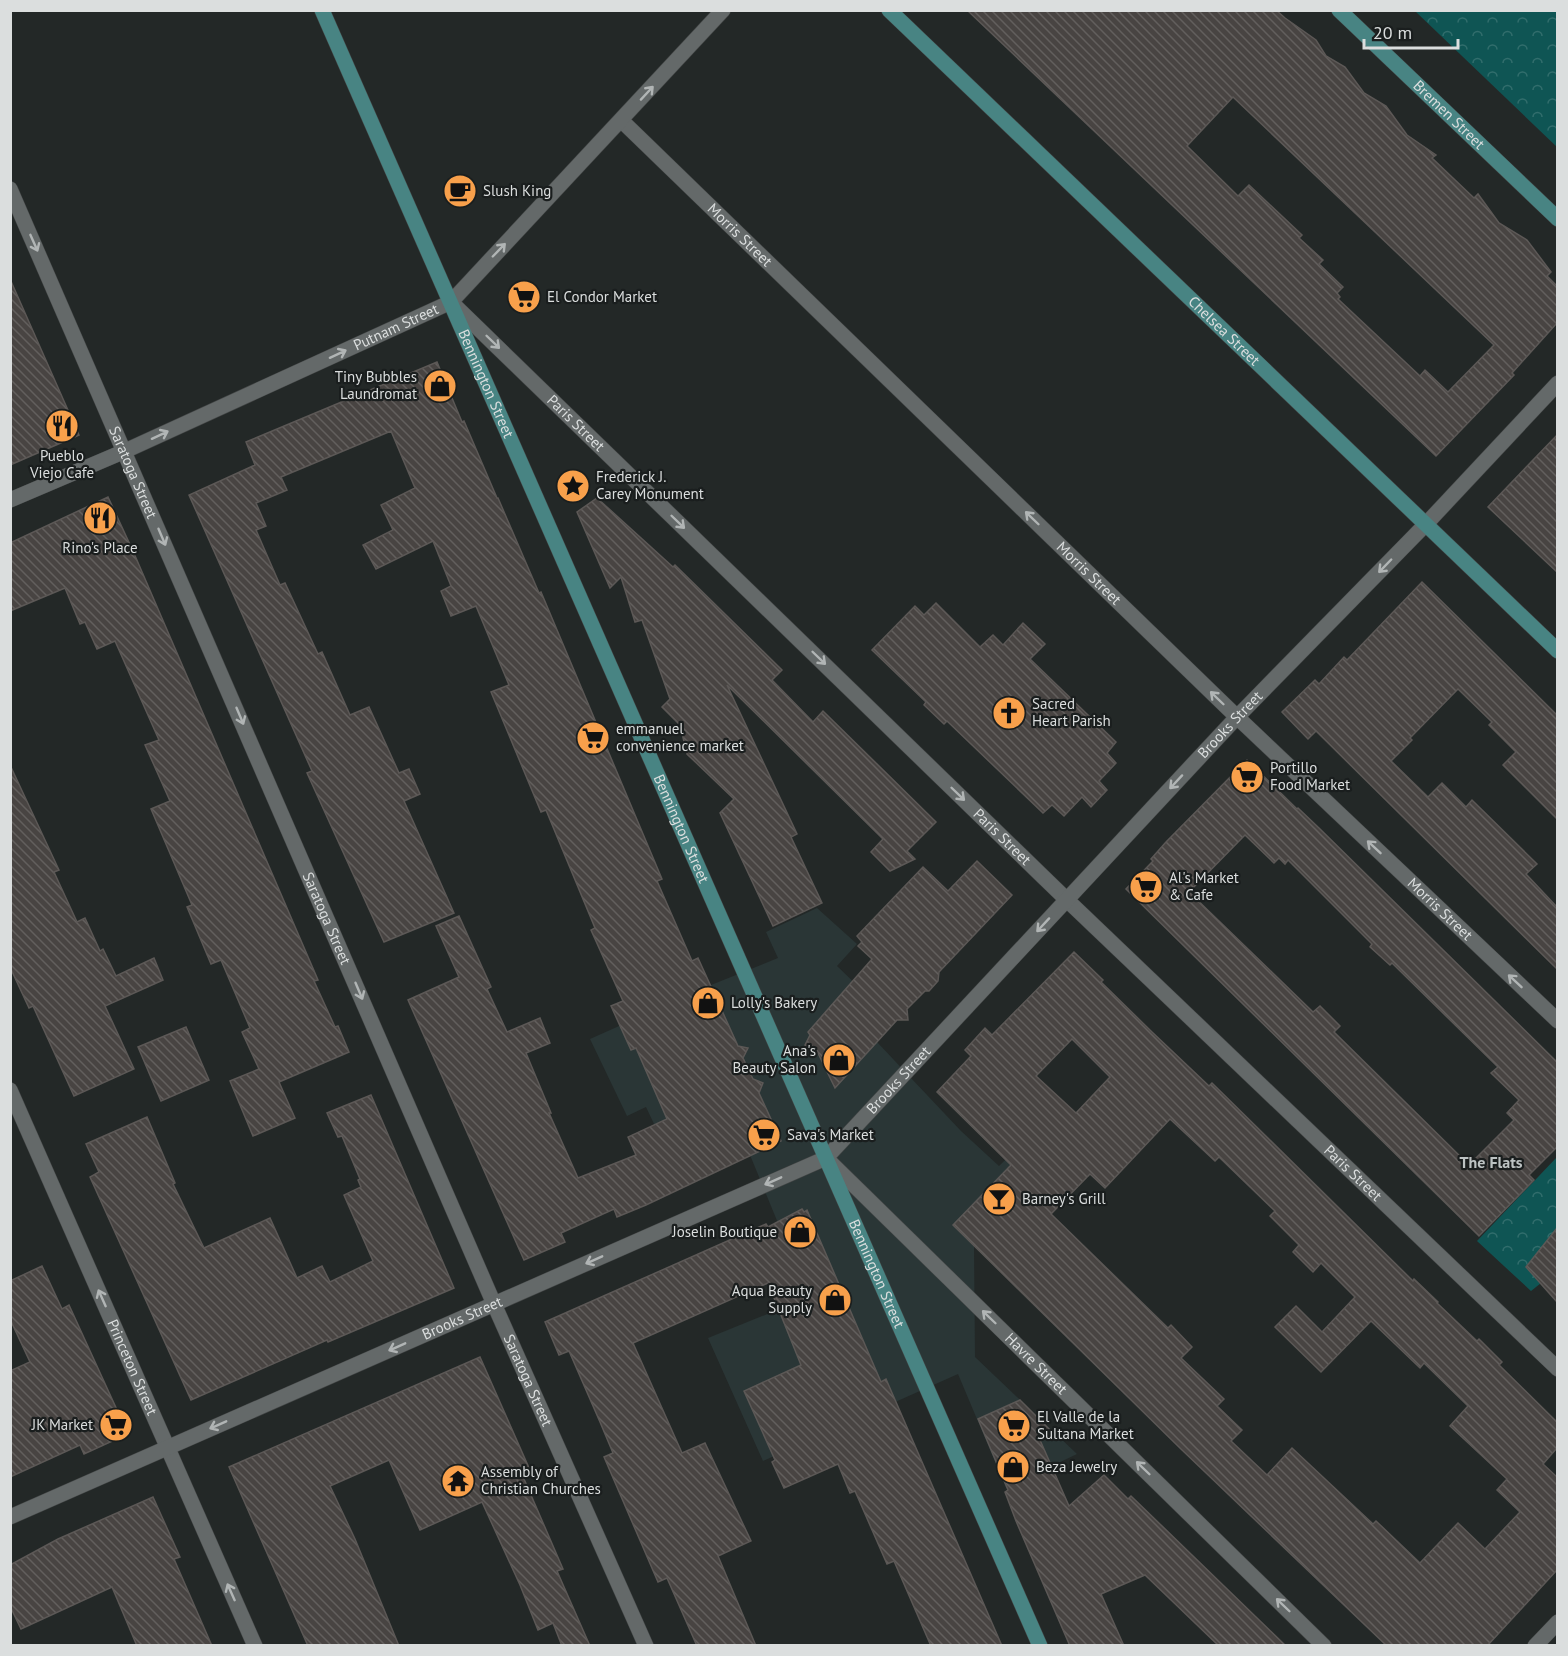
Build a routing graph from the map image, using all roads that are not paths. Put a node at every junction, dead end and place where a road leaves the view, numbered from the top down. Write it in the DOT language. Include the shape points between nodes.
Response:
graph roads {
  1 [pos="322,10"];
  2 [pos="723,10"];
  3 [pos="889,10"];
  4 [pos="1339,10"];
  5 [pos="622,121"];
  6 [pos="10,189"];
  7 [pos="1557,219"];
  8 [pos="451,302"];
  9 [pos="1557,383"];
  10 [pos="125,451"];
  11 [pos="10,500"];
  12 [pos="1426,524"];
  13 [pos="1557,651"];
  14 [pos="1237,717"];
  15 [pos="1066,900"];
  16 [pos="1557,1021"];
  17 [pos="10,1090"];
  18 [pos="826,1158"];
  19 [pos="494,1304"];
  20 [pos="1557,1369"];
  21 [pos="168,1448"];
  22 [pos="10,1517"];
  23 [pos="1557,1623"];
  24 [pos="255,1646"];
  25 [pos="646,1646"];
  26 [pos="1040,1646"];
  27 [pos="1324,1646"];
  28 [pos="1535,1646"];
  1 -- 8 [label="main road, Bennington Street"];
  5 -- 2 [label="street, Putnam Street, one-way"];
  3 -- 12 [label="main road, Chelsea Street"];
  4 -- 7 [label="main road, Bremen Street"];
  8 -- 5 [label="street, Putnam Street, one-way"];
  14 -- 5 [label="street, Morris Street, one-way"];
  6 -- 10 [label="street, Saratoga Street, one-way"];
  10 -- 8 [label="street, Putnam Street, one-way"];
  8 -- 15 [label="street, Paris Street, one-way"];
  8 -- 18 [label="main road, Bennington Street"];
  9 -- 12 [label="street, Brooks Street"];
  10 -- 11 [label="street, Putnam Street"];
  10 -- 19 [label="street, Saratoga Street, one-way"];
  12 -- 13 [label="main road, Chelsea Street"];
  12 -- 14 [label="street, Brooks Street, one-way"];
  14 -- 15 [label="street, Brooks Street, one-way"];
  16 -- 14 [label="street, Morris Street, one-way"];
  15 -- 18 [label="street, Brooks Street, one-way"];
  15 -- 20 [label="street, Paris Street"];
  21 -- 17 [label="street, Princeton Street, one-way"];
  18 -- 19 [label="street, Brooks Street, one-way"];
  18 -- 26 [label="main road, Bennington Street"];
  27 -- 18 [label="street, Havre Street, one-way"];
  19 -- 21 [label="street, Brooks Street, one-way"];
  19 -- 25 [label="street, Saratoga Street"];
  21 -- 22 [label="street, Brooks Street"];
  24 -- 21 [label="street, Princeton Street, one-way"];
  23 -- 28 [label="street"];
}
